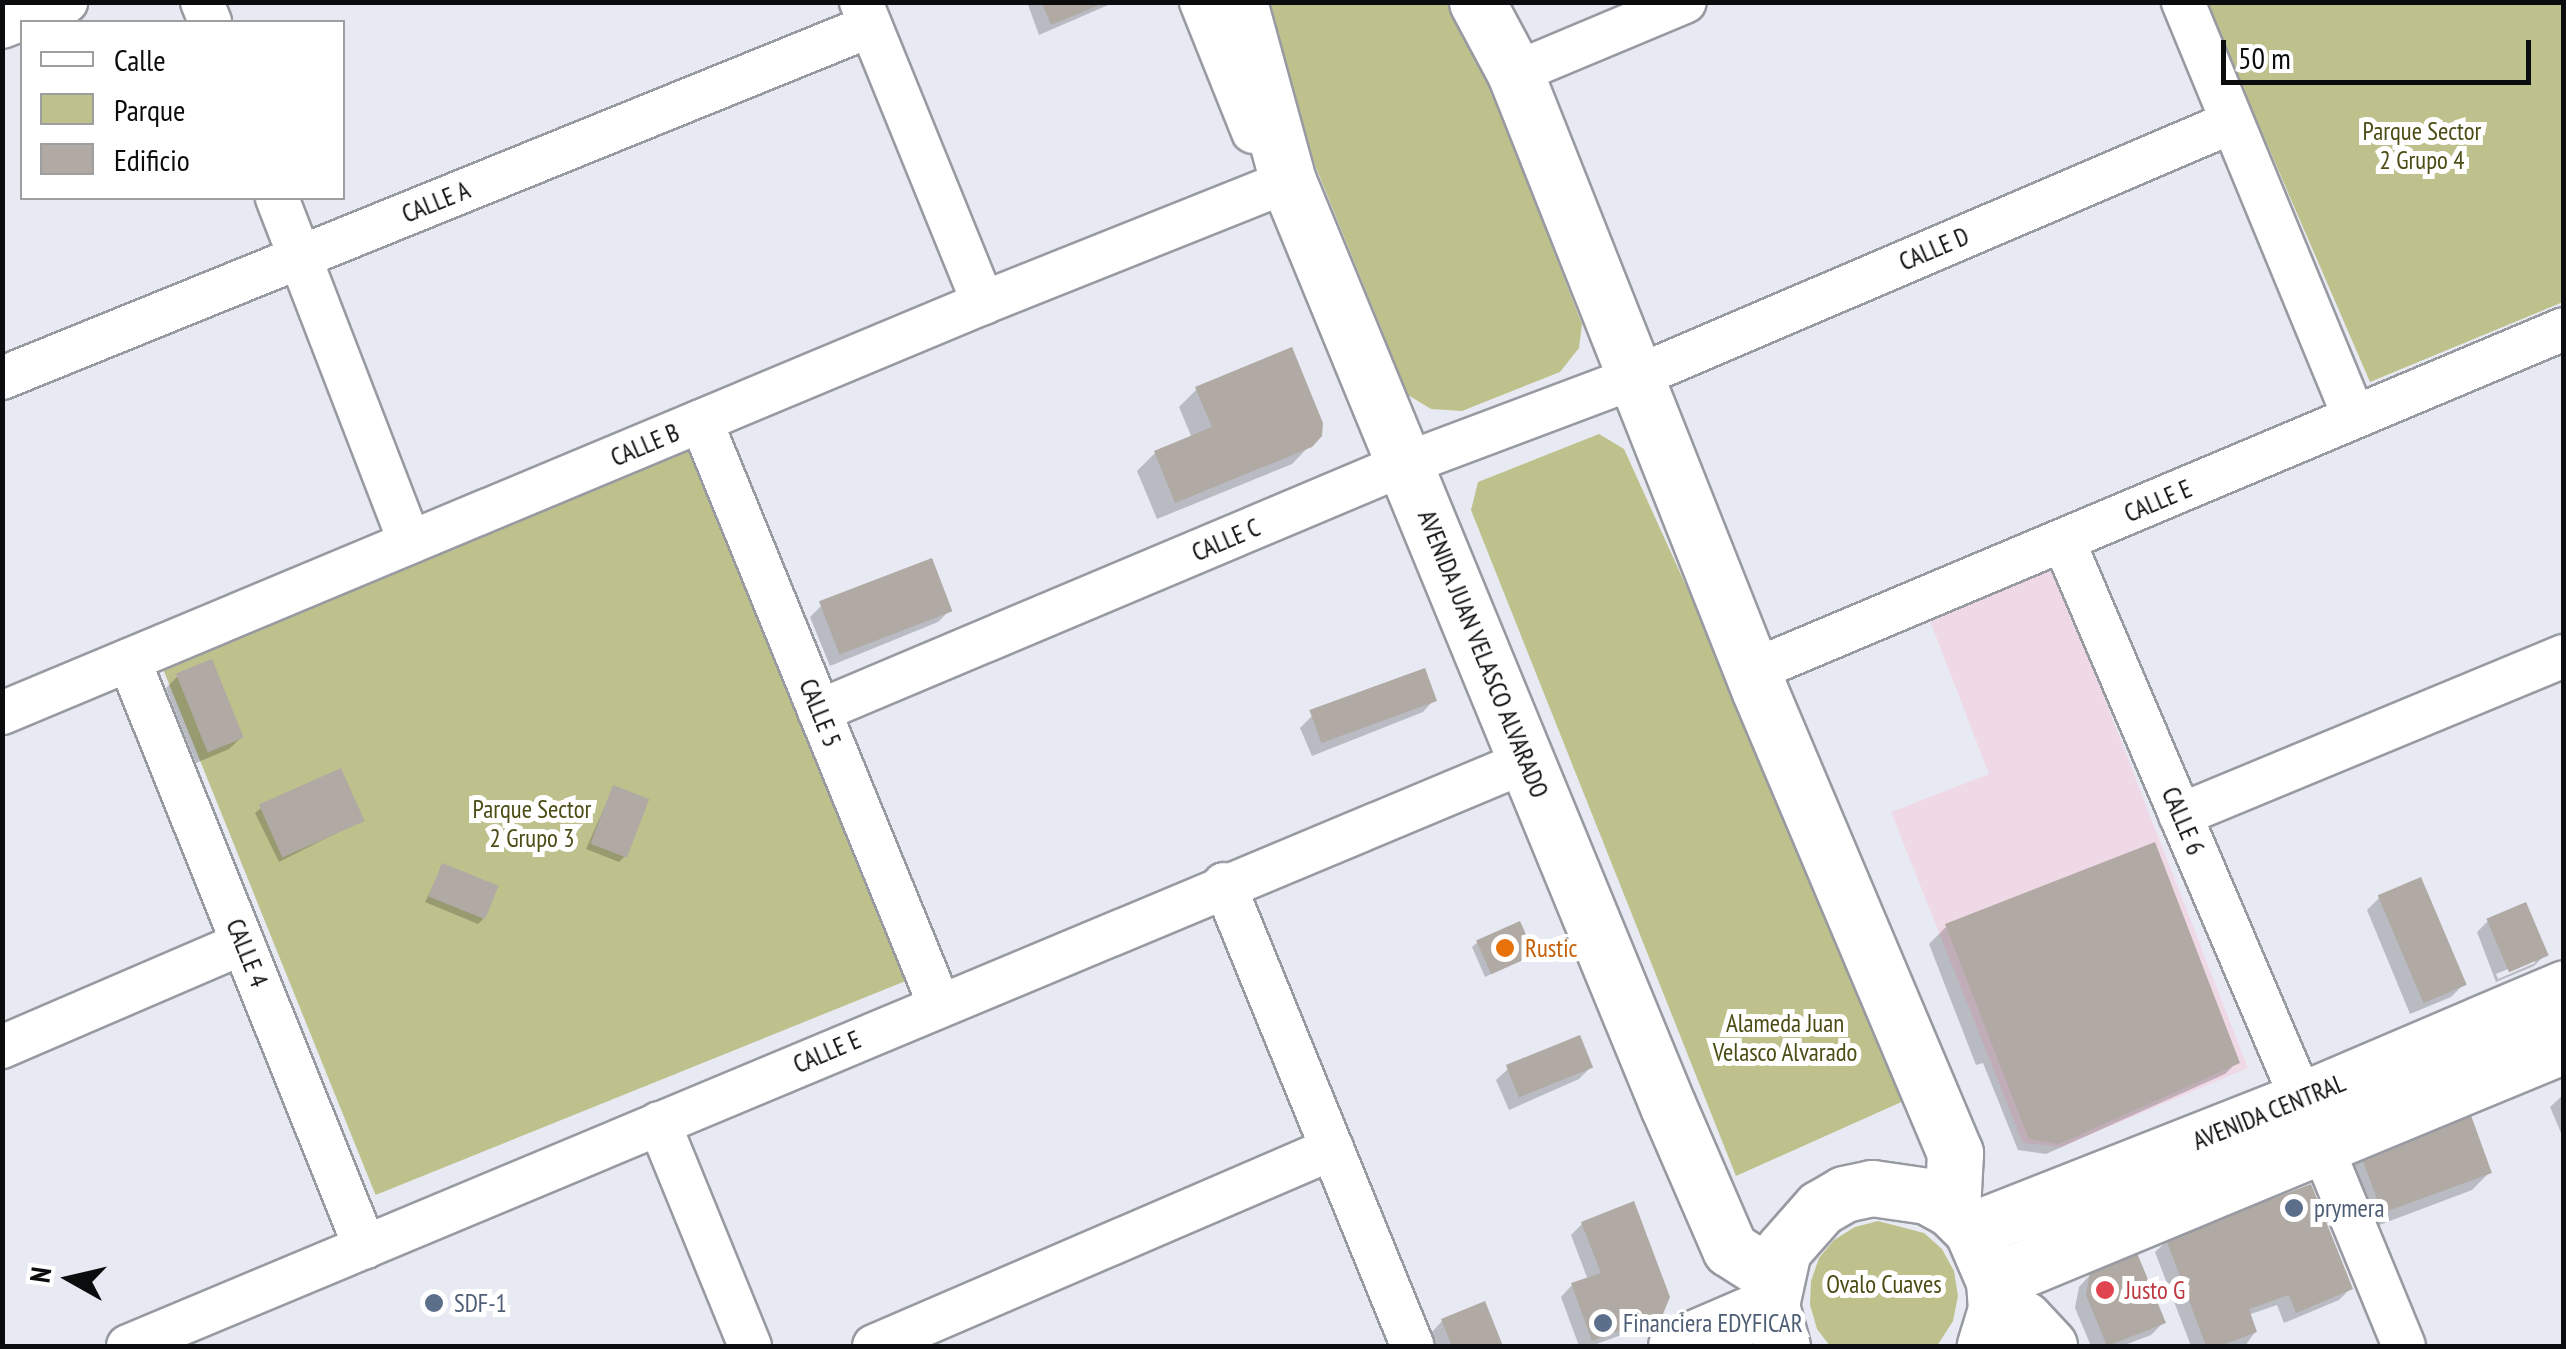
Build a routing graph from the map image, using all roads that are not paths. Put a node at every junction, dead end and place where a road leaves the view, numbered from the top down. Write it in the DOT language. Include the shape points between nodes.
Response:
graph roads {
  1 [pos="66,2"];
  2 [pos="1202,2"];
  3 [pos="1240,2"];
  4 [pos="1477,2"];
  5 [pos="1684,2"];
  6 [pos="2183,2"];
  7 [pos="865,14"];
  8 [pos="2,27"];
  9 [pos="1515,73"];
  10 [pos="2232,122"];
  11 [pos="1281,183"];
  12 [pos="279,200"];
  13 [pos="300,257"];
  14 [pos="983,302"];
  15 [pos="2564,329"];
  16 [pos="1636,377"];
  17 [pos="2,378"];
  18 [pos="2354,416"];
  19 [pos="701,421"];
  20 [pos="1405,464"];
  21 [pos="410,542"];
  22 [pos="2064,542"];
  23 [pos="2564,656"];
  24 [pos="129,660"];
  25 [pos="1752,671"];
  26 [pos="819,710"];
  27 [pos="2,712"];
  28 [pos="1527,761"];
  29 [pos="2180,815"];
  30 [pos="1224,884"];
  31 [pos="243,943"];
  32 [pos="2564,988"];
  33 [pos="939,1004"];
  34 [pos="2564,1045"];
  35 [pos="2,1047"];
  36 [pos="659,1122"];
  37 [pos="2312,1123"];
  38 [pos="1332,1149"];
  39 [pos="1962,1220"];
  40 [pos="365,1247"];
  41 [pos="1776,1309"];
  42 [pos="1992,1312"];
  43 [pos="128,1346"];
  44 [pos="750,1346"];
  45 [pos="874,1346"];
  46 [pos="1413,1346"];
  47 [pos="1676,1346"];
  48 [pos="2049,1346"];
  49 [pos="2404,1346"];
  1 -- 8 [label="street"];
  2 -- 11 [label="street, AVENIDA JUAN VELASCO ALVARADO"];
  3 -- 11 [label="main road, AVENIDA JUAN VELASCO ALVARADO"];
  4 -- 9 [label="main road"];
  5 -- 9 [label="street"];
  6 -- 10 [label="street"];
  7 -- 13 [label="street, CALLE A"];
  7 -- 14 [label="street"];
  9 -- 16 [label="main road"];
  10 -- 16 [label="street, CALLE D"];
  10 -- 18 [label="street"];
  11 -- 14 [label="street, CALLE B"];
  11 -- 20 [label="main road, AVENIDA JUAN VELASCO ALVARADO"];
  12 -- 13 [label="street"];
  13 -- 17 [label="street, CALLE A"];
  13 -- 21 [label="street"];
  14 -- 19 [label="street, CALLE B"];
  15 -- 18 [label="street, CALLE E"];
  16 -- 20 [label="street, CALLE C"];
  16 -- 25 [label="main road"];
  18 -- 22 [label="street, CALLE E"];
  19 -- 21 [label="street, CALLE B"];
  19 -- 26 [label="street, CALLE 5"];
  20 -- 26 [label="street, CALLE C"];
  20 -- 28 [label="main road, AVENIDA JUAN VELASCO ALVARADO"];
  21 -- 24 [label="street, CALLE B"];
  22 -- 25 [label="street, CALLE E"];
  22 -- 29 [label="street, CALLE 6"];
  23 -- 29 [label="street"];
  24 -- 27 [label="street, CALLE B"];
  24 -- 31 [label="street, CALLE 4"];
  25 -- 39 [label="main road" via="1955,1153"];
  26 -- 33 [label="street, CALLE 5"];
  28 -- 30 [label="street, CALLE E"];
  28 -- 41 [label="main road, AVENIDA JUAN VELASCO ALVARADO" via="1730,1248"];
  29 -- 37 [label="street, CALLE 6"];
  30 -- 33 [label="street, CALLE E"];
  30 -- 38 [label="street"];
  31 -- 35 [label="street"];
  31 -- 40 [label="street, CALLE 4"];
  32 -- 37 [label="main road, AVENIDA CENTRAL"];
  33 -- 36 [label="street, CALLE E"];
  34 -- 37 [label="main road, AVENIDA CENTRAL"];
  36 -- 40 [label="street, CALLE E"];
  36 -- 44 [label="street"];
  37 -- 39 [label="main road, AVENIDA CENTRAL"];
  37 -- 42 [label="main road, AVENIDA CENTRAL"];
  37 -- 49 [label="street, CALLE 6"];
  38 -- 45 [label="street"];
  38 -- 46 [label="street"];
  39 -- 41 [label="main road" via="1927,1196 1900,1188 1844,1194 1799,1226 1783,1250"];
  39 -- 42 [label="main road" via="1986,1254"];
  40 -- 43 [label="street, CALLE E"];
  41 -- 47 [label="main road"];
  42 -- 48 [label="main road" via="2024,1319"];
}
